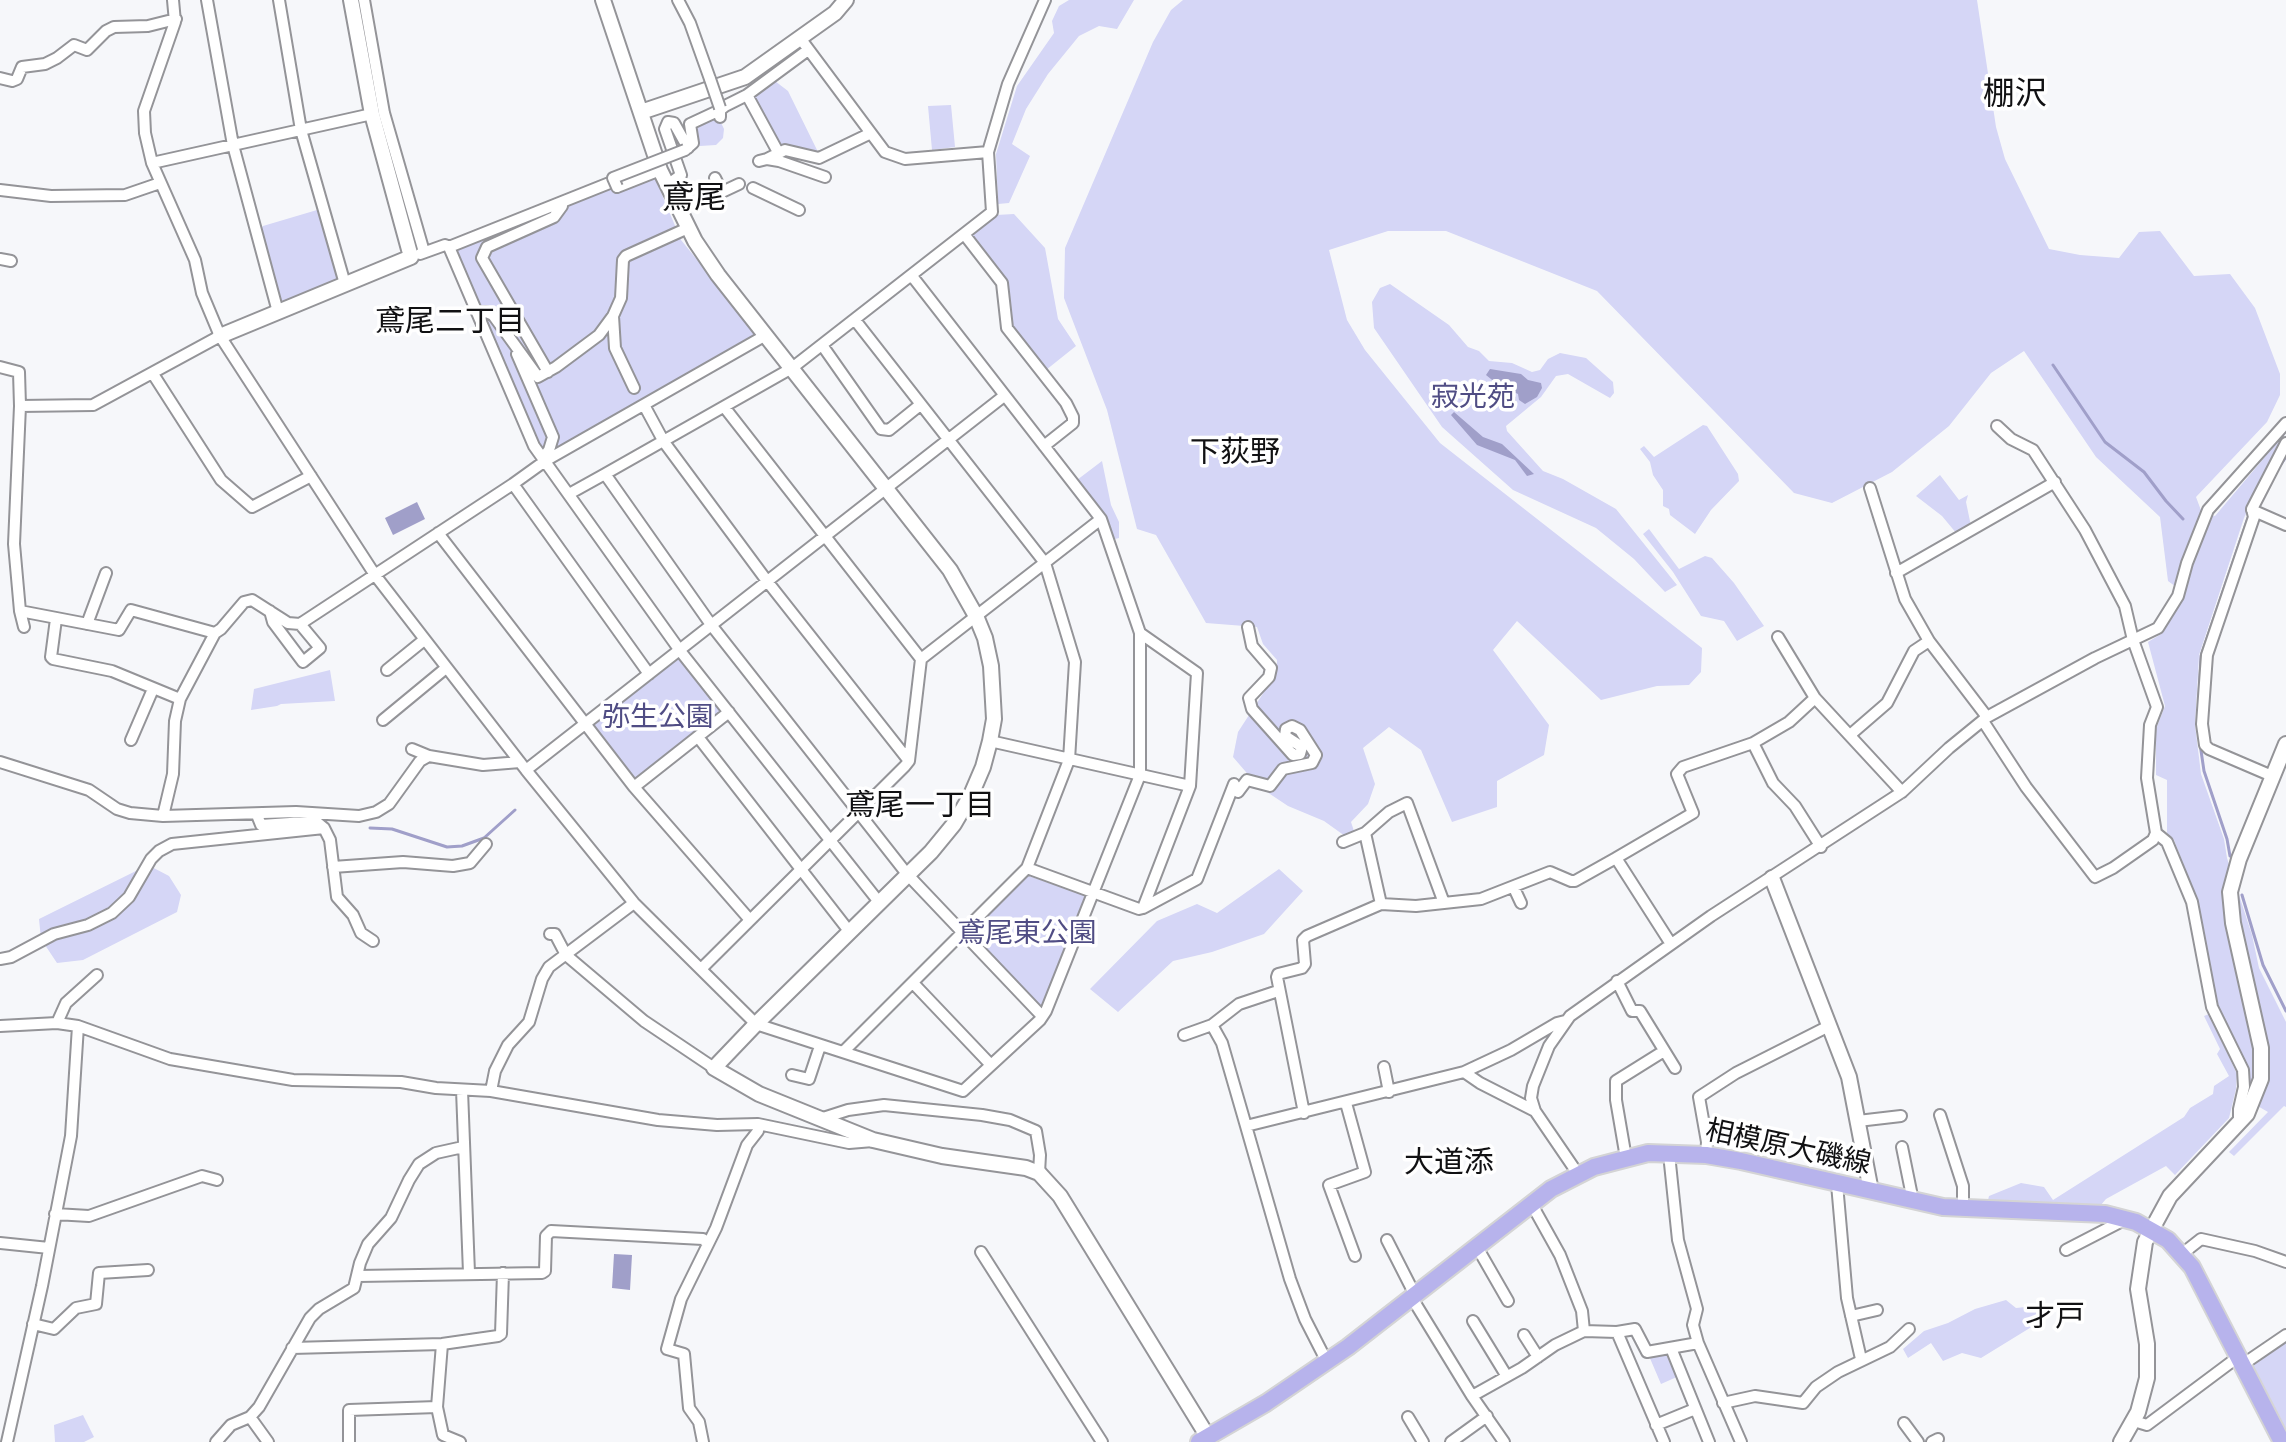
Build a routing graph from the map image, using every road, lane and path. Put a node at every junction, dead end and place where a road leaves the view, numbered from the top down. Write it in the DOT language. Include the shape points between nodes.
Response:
graph roads {
  1 [pos="173,0"];
  2 [pos="207,0"];
  3 [pos="279,0"];
  4 [pos="351,0"];
  5 [pos="364,0"];
  6 [pos="603,0"];
  7 [pos="678,0"];
  8 [pos="846,0"];
  9 [pos="1045,0"];
  10 [pos="176,19"];
  11 [pos="804,44"];
  12 [pos="0,78"];
  13 [pos="747,95"];
  14 [pos="641,112"];
  15 [pos="720,112"];
  16 [pos="372,114"];
  17 [pos="301,130"];
  18 [pos="869,134"];
  19 [pos="233,145"];
  20 [pos="687,149"];
  21 [pos="778,152"];
  22 [pos="988,152"];
  23 [pos="152,163"];
  24 [pos="658,167"];
  25 [pos="825,177"];
  26 [pos="715,178"];
  27 [pos="674,180"];
  28 [pos="160,183"];
  29 [pos="739,184"];
  30 [pos="753,188"];
  31 [pos="0,190"];
  32 [pos="562,202"];
  33 [pos="799,210"];
  34 [pos="688,228"];
  35 [pos="964,234"];
  36 [pos="449,247"];
  37 [pos="418,255"];
  38 [pos="912,276"];
  39 [pos="345,284"];
  40 [pos="278,312"];
  41 [pos="477,313"];
  42 [pos="613,316"];
  43 [pos="855,320"];
  44 [pos="766,335"];
  45 [pos="220,336"];
  46 [pos="822,345"];
  47 [pos="516,348"];
  48 [pos="0,367"];
  49 [pos="792,368"];
  50 [pos="548,372"];
  51 [pos="153,374"];
  52 [pos="634,388"];
  53 [pos="1004,396"];
  54 [pos="644,405"];
  55 [pos="920,405"];
  56 [pos="20,406"];
  57 [pos="725,408"];
  58 [pos="2286,423"];
  59 [pos="1997,426"];
  60 [pos="949,440"];
  61 [pos="664,442"];
  62 [pos="2286,443"];
  63 [pos="1044,446"];
  64 [pos="544,460"];
  65 [pos="605,474"];
  66 [pos="311,476"];
  67 [pos="2055,482"];
  68 [pos="513,484"];
  69 [pos="1870,488"];
  70 [pos="885,489"];
  71 [pos="569,494"];
  72 [pos="2252,510"];
  73 [pos="1101,519"];
  74 [pos="2286,525"];
  75 [pos="438,533"];
  76 [pos="825,537"];
  77 [pos="14,544"];
  78 [pos="0,547"];
  79 [pos="1045,563"];
  80 [pos="106,573"];
  81 [pos="1896,573"];
  82 [pos="375,575"];
  83 [pos="767,581"];
  84 [pos="20,611"];
  85 [pos="270,611"];
  86 [pos="976,616"];
  87 [pos="56,619"];
  88 [pos="87,624"];
  89 [pos="300,624"];
  90 [pos="712,626"];
  91 [pos="24,627"];
  92 [pos="1248,627"];
  93 [pos="215,633"];
  94 [pos="1140,633"];
  95 [pos="1778,637"];
  96 [pos="424,640"];
  97 [pos="2133,640"];
  98 [pos="1929,641"];
  99 [pos="681,652"];
  100 [pos="921,659"];
  101 [pos="446,668"];
  102 [pos="387,670"];
  103 [pos="649,674"];
  104 [pos="153,689"];
  105 [pos="1815,698"];
  106 [pos="180,699"];
  107 [pos="729,712"];
  108 [pos="1985,719"];
  109 [pos="383,720"];
  110 [pos="586,724"];
  111 [pos="1850,735"];
  112 [pos="698,737"];
  113 [pos="131,740"];
  114 [pos="990,741"];
  115 [pos="1753,743"];
  116 [pos="2286,744"];
  117 [pos="412,749"];
  118 [pos="429,756"];
  119 [pos="1069,760"];
  120 [pos="909,761"];
  121 [pos="0,762"];
  122 [pos="523,766"];
  123 [pos="1140,775"];
  124 [pos="2272,776"];
  125 [pos="1190,786"];
  126 [pos="634,787"];
  127 [pos="1902,792"];
  128 [pos="858,813"];
  129 [pos="257,815"];
  130 [pos="163,816"];
  131 [pos="324,828"];
  132 [pos="1365,833"];
  133 [pos="2156,833"];
  134 [pos="830,840"];
  135 [pos="1343,842"];
  136 [pos="486,844"];
  137 [pos="1821,847"];
  138 [pos="1616,858"];
  139 [pos="333,867"];
  140 [pos="800,868"];
  141 [pos="1027,868"];
  142 [pos="907,874"];
  143 [pos="1772,878"];
  144 [pos="1514,888"];
  145 [pos="1094,893"];
  146 [pos="879,902"];
  147 [pos="634,903"];
  148 [pos="1444,903"];
  149 [pos="1521,903"];
  150 [pos="1381,904"];
  151 [pos="1143,908"];
  152 [pos="750,920"];
  153 [pos="849,931"];
  154 [pos="550,934"];
  155 [pos="961,934"];
  156 [pos="373,941"];
  157 [pos="1671,944"];
  158 [pos="566,955"];
  159 [pos="0,959"];
  160 [pos="701,969"];
  161 [pos="97,975"];
  162 [pos="1617,981"];
  163 [pos="913,983"];
  164 [pos="1278,991"];
  165 [pos="1042,1016"];
  166 [pos="1565,1021"];
  167 [pos="57,1023"];
  168 [pos="756,1024"];
  169 [pos="1212,1025"];
  170 [pos="0,1026"];
  171 [pos="78,1026"];
  172 [pos="1829,1026"];
  173 [pos="1184,1035"];
  174 [pos="820,1046"];
  175 [pos="1664,1051"];
  176 [pos="843,1052"];
  177 [pos="991,1065"];
  178 [pos="1384,1067"];
  179 [pos="714,1068"];
  180 [pos="1675,1068"];
  181 [pos="1464,1072"];
  182 [pos="792,1075"];
  183 [pos="462,1090"];
  184 [pos="491,1091"];
  185 [pos="1389,1092"];
  186 [pos="1346,1103"];
  187 [pos="1535,1111"];
  188 [pos="1304,1113"];
  189 [pos="1940,1115"];
  190 [pos="1901,1116"];
  191 [pos="818,1119"];
  192 [pos="1858,1121"];
  193 [pos="2239,1123"];
  194 [pos="758,1124"];
  195 [pos="1246,1126"];
  196 [pos="873,1140"];
  197 [pos="463,1147"];
  198 [pos="1906,1152"];
  199 [pos="1669,1154"];
  200 [pos="1706,1155"];
  201 [pos="1626,1158"];
  202 [pos="1039,1173"];
  203 [pos="1578,1174"];
  204 [pos="217,1180"];
  205 [pos="1837,1184"];
  206 [pos="1871,1191"];
  207 [pos="1913,1201"];
  208 [pos="1531,1203"];
  209 [pos="1963,1209"];
  210 [pos="55,1214"];
  211 [pos="2126,1219"];
  212 [pos="2150,1229"];
  213 [pos="0,1243"];
  214 [pos="707,1243"];
  215 [pos="1387,1245"];
  216 [pos="1477,1247"];
  217 [pos="49,1248"];
  218 [pos="2066,1250"];
  219 [pos="981,1252"];
  220 [pos="1351,1253"];
  221 [pos="2182,1254"];
  222 [pos="2286,1262"];
  223 [pos="148,1270"];
  224 [pos="469,1273"];
  225 [pos="503,1273"];
  226 [pos="358,1276"];
  227 [pos="1413,1297"];
  228 [pos="1508,1301"];
  229 [pos="1877,1310"];
  230 [pos="1851,1316"];
  231 [pos="1473,1321"];
  232 [pos="33,1324"];
  233 [pos="1909,1329"];
  234 [pos="1584,1331"];
  235 [pos="1617,1332"];
  236 [pos="1524,1335"];
  237 [pos="2286,1335"];
  238 [pos="1698,1343"];
  239 [pos="442,1344"];
  240 [pos="292,1348"];
  241 [pos="1671,1348"];
  242 [pos="1538,1357"];
  243 [pos="1861,1359"];
  244 [pos="2240,1361"];
  245 [pos="1327,1362"];
  246 [pos="1506,1375"];
  247 [pos="1472,1396"];
  248 [pos="1723,1403"];
  249 [pos="437,1407"];
  250 [pos="1695,1409"];
  251 [pos="1487,1416"];
  252 [pos="250,1417"];
  253 [pos="1408,1417"];
  254 [pos="2134,1421"];
  255 [pos="1904,1423"];
  256 [pos="1656,1425"];
  257 [pos="1203,1440"];
  258 [pos="1420,1441"];
  259 [pos="7,1442"];
  260 [pos="216,1442"];
  261 [pos="268,1442"];
  262 [pos="349,1442"];
  263 [pos="460,1442"];
  264 [pos="703,1442"];
  265 [pos="1102,1442"];
  266 [pos="1451,1442"];
  267 [pos="1504,1442"];
  268 [pos="1664,1442"];
  269 [pos="1709,1442"];
  270 [pos="1741,1442"];
  271 [pos="1918,1442"];
  272 [pos="2121,1442"];
  273 [pos="2282,1442"];
  1 -- 10 [label="street"];
  2 -- 19 [label="street"];
  3 -- 17 [label="street"];
  4 -- 16 [label="street"];
  5 -- 37 [label="street"];
  6 -- 14 [label="street"];
  7 -- 15 [label="street, bridge"];
  8 -- 11 [label="street"];
  9 -- 22 [label="street" via="1008,84"];
  10 -- 12 [label="street" via="114,27 87,50 74,45 45,64 22,67 17,79"];
  10 -- 23 [label="street" via="144,111"];
  11 -- 13 [label="street"];
  11 -- 14 [label="street" via="745,77"];
  11 -- 18 [label="street"];
  13 -- 15 [label="street"];
  13 -- 21 [label="street"];
  14 -- 24 [label="street"];
  15 -- 20 [label="street" via="690,124 693,143"];
  16 -- 17 [label="street"];
  16 -- 37 [label="street"];
  17 -- 19 [label="street"];
  17 -- 39 [label="street"];
  18 -- 21 [label="street" via="819,158"];
  18 -- 22 [label="street" via="885,152 905,159"];
  19 -- 23 [label="street"];
  19 -- 40 [label="street"];
  20 -- 24 [label="street, bridge" via="613,178 617,187"];
  20 -- 27 [label="street" via="674,123 668,122 665,129 681,175"];
  21 -- 25 [label="street" via="763,160"];
  22 -- 35 [label="street" via="992,212"];
  23 -- 28 [label="street"];
  24 -- 32 [label="street"];
  24 -- 34 [label="street"];
  26 -- 29 [label="street" via="722,192"];
  28 -- 31 [label="street" via="125,195"];
  28 -- 45 [label="street"];
  30 -- 33 [label="street"];
  32 -- 36 [label="street"];
  32 -- 50 [label="street" via="554,217 487,247 482,258"];
  34 -- 42 [label="street" via="626,256 621,298"];
  34 -- 44 [label="street"];
  35 -- 38 [label="street"];
  35 -- 63 [label="street" via="1002,283 1007,328 1073,417 1073,423"];
  36 -- 37 [label="street"];
  36 -- 41 [label="street"];
  37 -- 39 [label="street"];
  38 -- 43 [label="street"];
  38 -- 53 [label="street"];
  39 -- 40 [label="street"];
  40 -- 45 [label="street"];
  41 -- 47 [label="street" via="493,315"];
  41 -- 64 [label="street"];
  42 -- 50 [label="street" via="599,335"];
  42 -- 52 [label="street" via="615,348"];
  43 -- 46 [label="street"];
  43 -- 55 [label="street"];
  44 -- 49 [label="street"];
  44 -- 54 [label="street"];
  45 -- 51 [label="street"];
  45 -- 66 [label="street"];
  46 -- 49 [label="street"];
  46 -- 55 [label="street" via="881,429 889,430"];
  47 -- 50 [label="street" via="538,377"];
  47 -- 64 [label="street" via="553,437"];
  48 -- 56 [label="street" via="19,372"];
  49 -- 57 [label="street"];
  49 -- 70 [label="street"];
  51 -- 56 [label="street" via="93,405"];
  51 -- 66 [label="street" via="221,480 252,507"];
  53 -- 60 [label="street"];
  53 -- 63 [label="street"];
  54 -- 61 [label="street"];
  54 -- 64 [label="street"];
  55 -- 60 [label="street"];
  56 -- 77 [label="street"];
  57 -- 61 [label="street"];
  57 -- 76 [label="street"];
  58 -- 97 [label="street" via="2208,510 2178,596 2158,628"];
  59 -- 67 [label="street" via="2033,450"];
  60 -- 70 [label="street"];
  60 -- 79 [label="street"];
  61 -- 65 [label="street"];
  61 -- 83 [label="street"];
  62 -- 72 [label="street"];
  63 -- 73 [label="street"];
  64 -- 68 [label="street"];
  64 -- 71 [label="street"];
  65 -- 71 [label="street"];
  65 -- 90 [label="street"];
  66 -- 82 [label="street"];
  67 -- 81 [label="street"];
  67 -- 97 [label="street" via="2119,592"];
  68 -- 75 [label="street"];
  68 -- 103 [label="street"];
  69 -- 81 [label="street"];
  70 -- 76 [label="street"];
  70 -- 86 [label="street" via="950,570"];
  71 -- 99 [label="street"];
  72 -- 74 [label="street"];
  72 -- 124 [label="street" via="2207,655 2202,724 2209,749"];
  73 -- 79 [label="street"];
  73 -- 94 [label="street"];
  75 -- 82 [label="street"];
  75 -- 110 [label="street"];
  76 -- 83 [label="street"];
  76 -- 100 [label="street"];
  77 -- 78 [label="street"];
  77 -- 84 [label="street"];
  79 -- 86 [label="street"];
  79 -- 119 [label="street" via="1075,662"];
  80 -- 88 [label="street"];
  81 -- 98 [label="street"];
  82 -- 89 [label="street"];
  82 -- 96 [label="street"];
  83 -- 90 [label="street"];
  83 -- 120 [label="street"];
  84 -- 87 [label="street"];
  84 -- 91 [label="street"];
  85 -- 89 [label="street"];
  85 -- 89 [label="street" via="303,662 320,648"];
  85 -- 93 [label="street" via="252,600 244,602"];
  86 -- 100 [label="street"];
  86 -- 114 [label="street" via="991,666"];
  87 -- 88 [label="street"];
  87 -- 104 [label="street" via="53,659 112,671"];
  88 -- 93 [label="street" via="119,630 131,610"];
  90 -- 99 [label="street"];
  90 -- 128 [label="street"];
  92 -- 151 [label="street" via="1252,646 1271,668 1249,698 1250,705 1293,755 1302,747 1285,736 1286,729 1300,730 1316,755 1314,761 1283,769 1270,786 1247,780 1235,789 1197,879"];
  93 -- 106 [label="street"];
  94 -- 123 [label="street"];
  94 -- 125 [label="street" via="1197,673"];
  95 -- 105 [label="street"];
  96 -- 101 [label="street"];
  96 -- 102 [label="street"];
  97 -- 108 [label="street"];
  97 -- 133 [label="street" via="2157,707 2150,725 2147,778"];
  98 -- 108 [label="street"];
  98 -- 111 [label="street" via="1914,651 1887,703"];
  99 -- 103 [label="street"];
  99 -- 107 [label="street"];
  100 -- 120 [label="street"];
  101 -- 109 [label="street"];
  101 -- 122 [label="street"];
  103 -- 110 [label="street"];
  104 -- 106 [label="street"];
  104 -- 113 [label="street"];
  105 -- 111 [label="street"];
  105 -- 115 [label="street" via="1789,722"];
  106 -- 130 [label="street"];
  107 -- 112 [label="street"];
  107 -- 134 [label="street"];
  108 -- 127 [label="street"];
  108 -- 133 [label="street" via="2026,787 2095,877"];
  110 -- 122 [label="street"];
  110 -- 126 [label="street"];
  111 -- 127 [label="street"];
  112 -- 126 [label="street"];
  112 -- 140 [label="street"];
  114 -- 119 [label="street"];
  114 -- 142 [label="street" via="971,795 954,824"];
  115 -- 137 [label="street" via="1773,783"];
  115 -- 138 [label="street" via="1683,767 1677,774 1693,813"];
  116 -- 124 [label="street"];
  117 -- 118 [label="street"];
  118 -- 122 [label="street"];
  118 -- 129 [label="street" via="397,796 376,812"];
  119 -- 123 [label="street"];
  119 -- 141 [label="street"];
  120 -- 128 [label="street"];
  121 -- 130 [label="street" via="89,790 117,809"];
  122 -- 147 [label="street"];
  123 -- 125 [label="street"];
  123 -- 145 [label="street"];
  124 -- 193 [label="street" via="2230,892 2262,1064 2255,1099"];
  125 -- 151 [label="street"];
  126 -- 152 [label="street"];
  127 -- 137 [label="street"];
  128 -- 134 [label="street"];
  128 -- 142 [label="street"];
  129 -- 130 [label="street"];
  129 -- 131 [label="street" via="261,825 305,822"];
  131 -- 139 [label="street"];
  131 -- 159 [label="street" via="172,844 151,859 129,897 112,913"];
  132 -- 135 [label="street"];
  132 -- 148 [label="street" via="1407,803"];
  132 -- 150 [label="street"];
  133 -- 193 [label="street" via="2167,842 2192,902 2212,1007 2243,1070"];
  134 -- 140 [label="street"];
  134 -- 146 [label="street"];
  136 -- 139 [label="street" via="470,863 453,866 403,862"];
  137 -- 143 [label="street"];
  138 -- 144 [label="street" via="1575,881 1550,872"];
  138 -- 157 [label="street"];
  139 -- 156 [label="street" via="337,897 361,933"];
  140 -- 152 [label="street"];
  140 -- 153 [label="street"];
  141 -- 145 [label="street"];
  141 -- 155 [label="street"];
  142 -- 146 [label="street"];
  142 -- 155 [label="street"];
  143 -- 157 [label="street"];
  143 -- 172 [label="street"];
  144 -- 148 [label="street"];
  144 -- 149 [label="street"];
  145 -- 151 [label="street"];
  145 -- 165 [label="street"];
  146 -- 153 [label="street"];
  147 -- 158 [label="street"];
  147 -- 160 [label="street"];
  148 -- 150 [label="street"];
  150 -- 164 [label="street" via="1307,936 1305,964 1278,974"];
  152 -- 160 [label="street"];
  153 -- 168 [label="street"];
  154 -- 158 [label="street"];
  155 -- 163 [label="street"];
  155 -- 165 [label="street"];
  157 -- 162 [label="street"];
  158 -- 179 [label="street" via="644,1021"];
  158 -- 184 [label="street" via="542,979 529,1022 508,1045"];
  160 -- 168 [label="street"];
  161 -- 167 [label="street" via="66,1003"];
  162 -- 166 [label="street"];
  162 -- 175 [label="street" via="1632,1011 1640,1011"];
  163 -- 176 [label="street"];
  163 -- 177 [label="street"];
  164 -- 169 [label="street" via="1239,1004"];
  164 -- 188 [label="street"];
  165 -- 177 [label="street"];
  166 -- 181 [label="street"];
  166 -- 187 [label="street" via="1533,1086"];
  167 -- 170 [label="street"];
  167 -- 171 [label="street"];
  168 -- 174 [label="street"];
  168 -- 179 [label="street"];
  169 -- 173 [label="street"];
  169 -- 195 [label="street"];
  171 -- 183 [label="street" via="170,1059 237,1072"];
  171 -- 210 [label="street" via="71,1136"];
  172 -- 192 [label="street" via="1849,1077"];
  172 -- 200 [label="street" via="1699,1097"];
  174 -- 176 [label="street"];
  174 -- 182 [label="street" via="809,1079"];
  175 -- 180 [label="street"];
  175 -- 201 [label="street" via="1616,1081"];
  176 -- 177 [label="street" via="963,1091"];
  178 -- 185 [label="street"];
  179 -- 191 [label="street"];
  181 -- 185 [label="street"];
  181 -- 187 [label="street"];
  183 -- 184 [label="street"];
  183 -- 197 [label="street"];
  184 -- 194 [label="street" via="658,1120"];
  185 -- 186 [label="street"];
  186 -- 188 [label="street"];
  186 -- 220 [label="street" via="1365,1172 1329,1185"];
  187 -- 203 [label="street"];
  188 -- 195 [label="street"];
  189 -- 209 [label="street" via="1953,1142"];
  190 -- 192 [label="street" via="1893,1118 1888,1112"];
  191 -- 196 [label="street"];
  191 -- 202 [label="street" via="884,1105 1010,1120 1036,1131"];
  192 -- 206 [label="street"];
  193 -- 212 [label="street" via="2170,1196"];
  194 -- 196 [label="street" via="849,1143"];
  194 -- 214 [label="street"];
  195 -- 245 [label="street" via="1290,1279"];
  196 -- 202 [label="street"];
  197 -- 224 [label="street"];
  197 -- 226 [label="street" via="436,1153 419,1164 391,1218 368,1244"];
  198 -- 207 [label="street"];
  199 -- 200 [label="main road, 相模原大磯線"];
  199 -- 201 [label="main road, 相模原大磯線"];
  199 -- 238 [label="street" via="1678,1240 1697,1309 1693,1325"];
  200 -- 205 [label="main road, 相模原大磯線"];
  201 -- 203 [label="main road, 相模原大磯線"];
  202 -- 257 [label="street" via="1060,1196"];
  203 -- 208 [label="main road, 相模原大磯線"];
  204 -- 210 [label="street" via="202,1176 89,1216"];
  205 -- 206 [label="main road, 相模原大磯線"];
  205 -- 230 [label="street"];
  206 -- 207 [label="main road, 相模原大磯線"];
  207 -- 209 [label="main road, 相模原大磯線"];
  208 -- 216 [label="main road, 相模原大磯線"];
  208 -- 234 [label="street" via="1560,1255 1582,1311"];
  209 -- 211 [label="main road, 相模原大磯線"];
  210 -- 217 [label="street"];
  211 -- 212 [label="main road, 相模原大磯線"];
  211 -- 218 [label="street"];
  212 -- 221 [label="main road, 相模原大磯線"];
  212 -- 254 [label="street" via="2138,1289 2148,1362"];
  213 -- 217 [label="street"];
  214 -- 225 [label="street" via="551,1231 546,1236 545,1271"];
  214 -- 264 [label="street" via="681,1299 667,1349 684,1354 689,1408"];
  215 -- 227 [label="street"];
  216 -- 227 [label="main road, 相模原大磯線"];
  216 -- 228 [label="street"];
  217 -- 232 [label="street"];
  219 -- 265 [label="street"];
  221 -- 222 [label="street" via="2201,1239"];
  221 -- 244 [label="main road, 相模原大磯線"];
  223 -- 232 [label="street" via="99,1273 102,1303 76,1308 54,1329"];
  224 -- 225 [label="street"];
  224 -- 226 [label="street"];
  225 -- 239 [label="street" via="501,1334"];
  226 -- 240 [label="street" via="351,1292 310,1318"];
  227 -- 245 [label="main road, 相模原大磯線"];
  227 -- 247 [label="street"];
  229 -- 230 [label="street"];
  230 -- 243 [label="street"];
  231 -- 246 [label="street"];
  232 -- 259 [label="street"];
  233 -- 243 [label="street" via="1890,1347"];
  234 -- 235 [label="street"];
  234 -- 242 [label="street"];
  235 -- 241 [label="street" via="1635,1329 1647,1352"];
  235 -- 256 [label="street"];
  236 -- 242 [label="street"];
  237 -- 244 [label="street"];
  238 -- 241 [label="street"];
  238 -- 248 [label="street"];
  239 -- 240 [label="street"];
  239 -- 249 [label="street"];
  240 -- 252 [label="street"];
  241 -- 250 [label="street"];
  242 -- 246 [label="street"];
  243 -- 248 [label="street" via="1827,1379 1803,1403 1755,1396"];
  244 -- 254 [label="street" via="2147,1425"];
  244 -- 273 [label="main road, 相模原大磯線"];
  245 -- 257 [label="main road, 相模原大磯線"];
  246 -- 247 [label="street"];
  247 -- 251 [label="street"];
  248 -- 270 [label="street"];
  249 -- 262 [label="street" via="349,1410"];
  249 -- 263 [label="street" via="443,1435"];
  250 -- 256 [label="street"];
  250 -- 269 [label="street"];
  251 -- 266 [label="street"];
  251 -- 267 [label="street"];
  252 -- 260 [label="street" via="231,1425"];
  252 -- 261 [label="street"];
  253 -- 258 [label="street"];
  254 -- 272 [label="street"];
  255 -- 271 [label="street"];
  256 -- 268 [label="street"];
}
